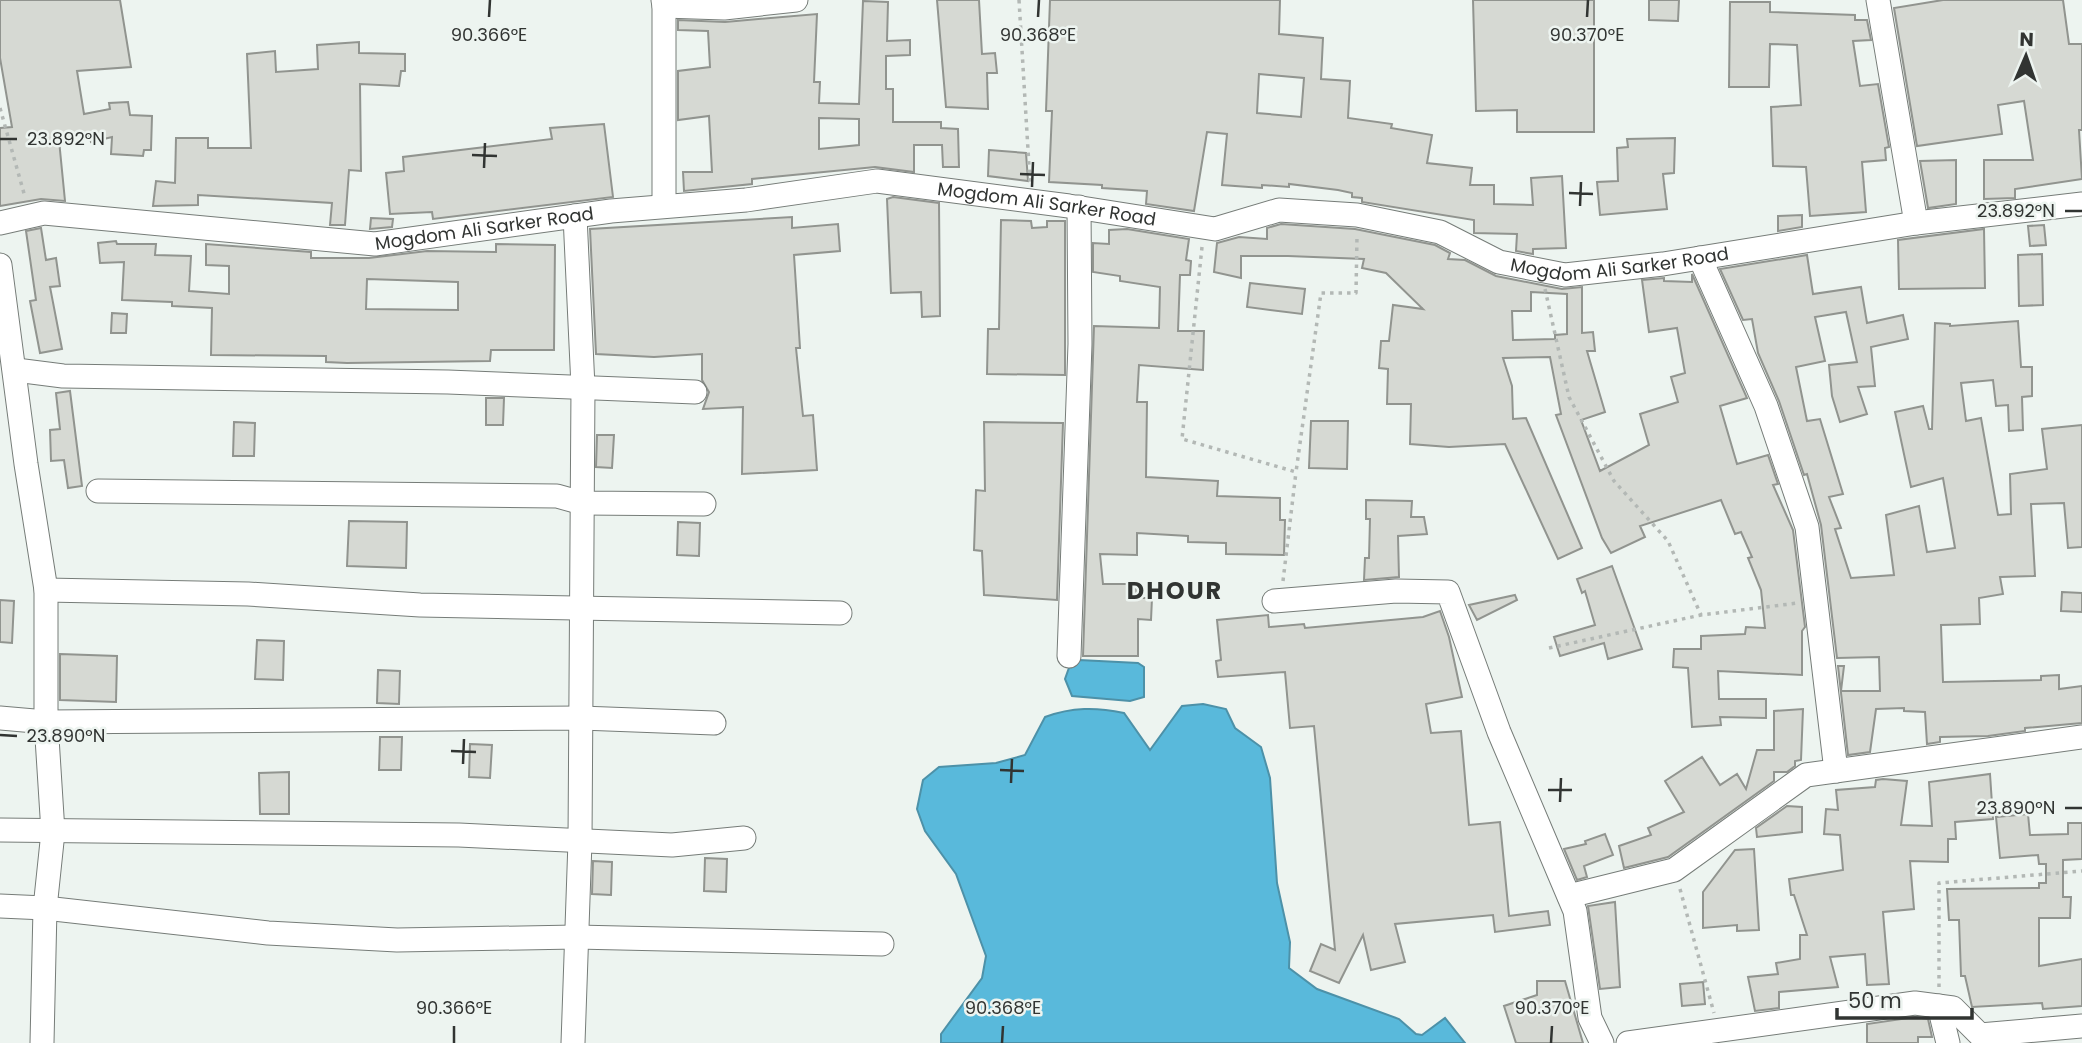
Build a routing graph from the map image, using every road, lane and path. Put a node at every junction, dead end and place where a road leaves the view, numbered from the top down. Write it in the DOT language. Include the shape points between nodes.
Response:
graph roads {
  1 [pos="796,0"];
  2 [pos="1019,0"];
  3 [pos="1878,0"];
  4 [pos="664,3"];
  5 [pos="0,108"];
  6 [pos="1031,201"];
  7 [pos="2082,204"];
  8 [pos="664,206"];
  9 [pos="1079,207"];
  10 [pos="1357,215"];
  11 [pos="30,216"];
  12 [pos="575,216"];
  13 [pos="0,223"];
  14 [pos="1916,223"];
  15 [pos="1204,228"];
  16 [pos="1700,258"];
  17 [pos="0,265"];
  18 [pos="1540,270"];
  19 [pos="16,370"];
  20 [pos="583,387"];
  21 [pos="695,392"];
  22 [pos="1296,472"];
  23 [pos="98,491"];
  24 [pos="582,503"];
  25 [pos="705,504"];
  26 [pos="46,590"];
  27 [pos="1277,601"];
  28 [pos="1816,601"];
  29 [pos="580,607"];
  30 [pos="840,614"];
  31 [pos="1701,615"];
  32 [pos="1549,648"];
  33 [pos="1069,656"];
  34 [pos="0,718"];
  35 [pos="582,718"];
  36 [pos="47,722"];
  37 [pos="714,723"];
  38 [pos="2082,737"];
  39 [pos="1836,771"];
  40 [pos="0,830"];
  41 [pos="53,832"];
  42 [pos="744,838"];
  43 [pos="580,841"];
  44 [pos="1674,870"];
  45 [pos="2082,871"];
  46 [pos="1569,896"];
  47 [pos="0,906"];
  48 [pos="46,908"];
  49 [pos="576,937"];
  50 [pos="882,944"];
  51 [pos="1939,1006"];
  52 [pos="2082,1026"];
  53 [pos="1720,1037"];
  54 [pos="42,1043"];
  55 [pos="573,1043"];
  56 [pos="1602,1043"];
  57 [pos="1628,1043"];
  58 [pos="1948,1043"];
  1 -- 4 [label="street" via="724,8"];
  2 -- 6 [label="path"];
  3 -- 14 [label="street"];
  4 -- 8 [label="street"];
  5 -- 11 [label="path"];
  6 -- 8 [label="street, Mogdom Ali Sarker Road" via="877,181 746,200"];
  6 -- 9 [label="street, Mogdom Ali Sarker Road"];
  7 -- 14 [label="street, Mogdom Ali Sarker Road"];
  8 -- 12 [label="street, Mogdom Ali Sarker Road"];
  9 -- 15 [label="street, Mogdom Ali Sarker Road"];
  9 -- 33 [label="street" via="1080,344"];
  10 -- 15 [label="street, Mogdom Ali Sarker Road" via="1279,210 1215,229"];
  10 -- 18 [label="street, Mogdom Ali Sarker Road" via="1440,232 1499,262"];
  10 -- 22 [label="path" via="1356,293 1321,293"];
  11 -- 12 [label="street, Mogdom Ali Sarker Road" via="44,213 375,244"];
  11 -- 13 [label="street, Mogdom Ali Sarker Road"];
  12 -- 20 [label="street"];
  14 -- 16 [label="street, Mogdom Ali Sarker Road"];
  15 -- 22 [label="path" via="1182,439"];
  16 -- 18 [label="street, Mogdom Ali Sarker Road" via="1565,275"];
  16 -- 28 [label="street" via="1766,406 1807,527"];
  17 -- 19 [label="street"];
  18 -- 31 [label="path" via="1569,397 1614,481 1668,541"];
  19 -- 20 [label="street" via="63,376"];
  19 -- 26 [label="street"];
  20 -- 21 [label="street"];
  20 -- 24 [label="street"];
  22 -- 27 [label="path"];
  23 -- 24 [label="street" via="557,496"];
  24 -- 25 [label="street"];
  24 -- 29 [label="street"];
  26 -- 29 [label="street"];
  26 -- 36 [label="street"];
  27 -- 46 [label="street" via="1396,591 1448,592 1499,732"];
  28 -- 31 [label="path"];
  28 -- 39 [label="street"];
  29 -- 30 [label="street"];
  29 -- 35 [label="street"];
  31 -- 32 [label="path"];
  34 -- 36 [label="street"];
  35 -- 36 [label="street"];
  35 -- 37 [label="street"];
  35 -- 43 [label="street"];
  36 -- 41 [label="street"];
  38 -- 39 [label="street"];
  39 -- 44 [label="street" via="1806,775"];
  40 -- 41 [label="street"];
  41 -- 43 [label="street" via="459,835"];
  41 -- 48 [label="street"];
  42 -- 43 [label="street" via="672,845"];
  43 -- 49 [label="street"];
  44 -- 46 [label="street"];
  44 -- 53 [label="path"];
  45 -- 51 [label="path" via="1939,883"];
  46 -- 56 [label="street" via="1590,1018"];
  47 -- 48 [label="street"];
  48 -- 49 [label="street" via="268,933 397,940"];
  48 -- 54 [label="street"];
  49 -- 50 [label="street"];
  49 -- 55 [label="street"];
  51 -- 52 [label="street" via="1953,1008 1980,1035"];
  51 -- 53 [label="street" via="1915,1003"];
  51 -- 58 [label="street"];
  53 -- 57 [label="street"];
}
